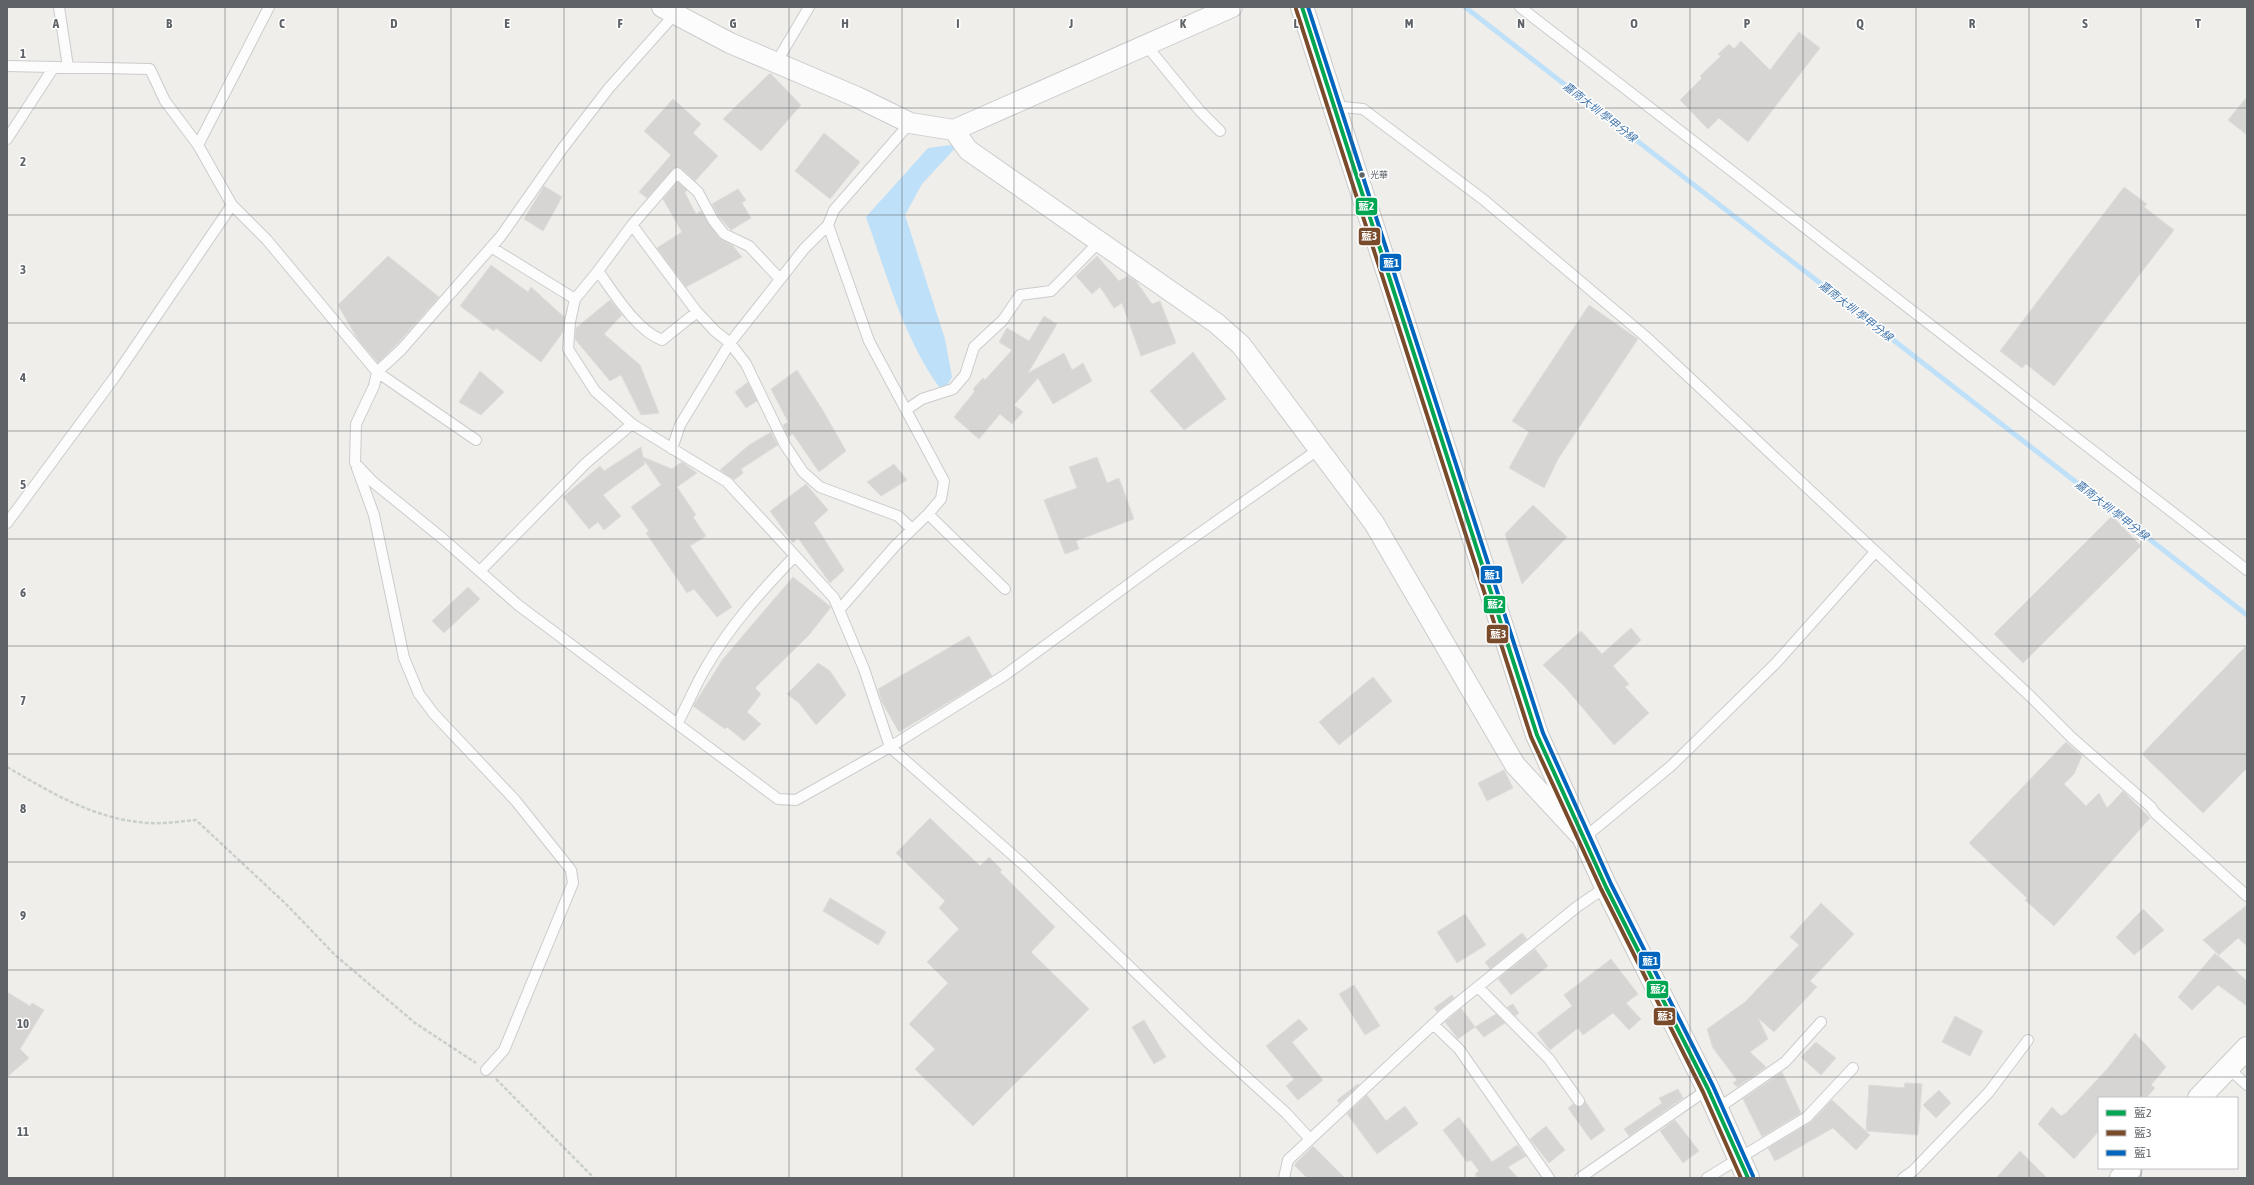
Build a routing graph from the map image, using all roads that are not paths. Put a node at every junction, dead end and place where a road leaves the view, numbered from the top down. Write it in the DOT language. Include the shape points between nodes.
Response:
graph roads {
  1 [pos="60,7"];
  2 [pos="269,7"];
  3 [pos="809,7"];
  4 [pos="1232,7"];
  5 [pos="1302,7"];
  6 [pos="1520,7"];
  7 [pos="668,11"];
  8 [pos="1146,45"];
  9 [pos="776,63"];
  10 [pos="7,66"];
  11 [pos="54,67"];
  12 [pos="68,67"];
  13 [pos="1333,106"];
  14 [pos="910,123"];
  15 [pos="954,130"];
  16 [pos="1220,130"];
  17 [pos="7,140"];
  18 [pos="198,145"];
  19 [pos="232,205"];
  20 [pos="632,225"];
  21 [pos="828,225"];
  22 [pos="1099,242"];
  23 [pos="491,247"];
  24 [pos="598,271"];
  25 [pos="780,279"];
  26 [pos="576,299"];
  27 [pos="698,312"];
  28 [pos="730,343"];
  29 [pos="377,372"];
  30 [pos="906,410"];
  31 [pos="632,424"];
  32 [pos="476,440"];
  33 [pos="672,449"];
  34 [pos="1319,449"];
  35 [pos="355,463"];
  36 [pos="928,514"];
  37 [pos="7,523"];
  38 [pos="912,529"];
  39 [pos="1875,552"];
  40 [pos="795,556"];
  41 [pos="2247,570"];
  42 [pos="480,571"];
  43 [pos="1005,589"];
  44 [pos="840,610"];
  45 [pos="677,724"];
  46 [pos="890,747"];
  47 [pos="1584,838"];
  48 [pos="1606,887"];
  49 [pos="2247,896"];
  50 [pos="1478,986"];
  51 [pos="1821,1022"];
  52 [pos="1433,1024"];
  53 [pos="2028,1040"];
  54 [pos="2247,1048"];
  55 [pos="1853,1068"];
  56 [pos="2228,1068"];
  57 [pos="486,1070"];
  58 [pos="2247,1085"];
  59 [pos="1708,1089"];
  60 [pos="2200,1097"];
  61 [pos="1579,1102"];
  62 [pos="1717,1109"];
  63 [pos="1310,1139"];
  64 [pos="1738,1159"];
  65 [pos="1286,1167"];
  66 [pos="2130,1169"];
  67 [pos="1275,1178"];
  68 [pos="1284,1178"];
  69 [pos="1549,1178"];
  70 [pos="1580,1178"];
  71 [pos="1707,1178"];
  72 [pos="1748,1178"];
  73 [pos="1904,1178"];
  74 [pos="2121,1178"];
  1 -- 12 [label="lane"];
  2 -- 18 [label="lane"];
  3 -- 9 [label="lane"];
  4 -- 8 [label="street"];
  5 -- 13 [label="main road"];
  6 -- 41 [label="lane"];
  7 -- 9 [label="street"];
  7 -- 23 [label="lane"];
  8 -- 15 [label="street"];
  8 -- 16 [label="lane" via="1200,112"];
  9 -- 14 [label="street" via="857,97"];
  10 -- 11 [label="lane"];
  11 -- 12 [label="lane"];
  11 -- 17 [label="lane"];
  12 -- 18 [label="lane" via="150,69 165,101"];
  13 -- 39 [label="lane" via="1363,109 1484,200 1645,336"];
  13 -- 47 [label="main road" via="1537,735"];
  14 -- 15 [label="street"];
  14 -- 21 [label="lane" via="834,210"];
  15 -- 22 [label="street" via="968,150"];
  18 -- 19 [label="lane"];
  19 -- 29 [label="lane" via="267,240"];
  19 -- 37 [label="lane" via="114,378"];
  20 -- 24 [label="lane"];
  20 -- 25 [label="lane" via="677,173 698,192 724,234 749,246"];
  20 -- 27 [label="lane"];
  21 -- 25 [label="lane"];
  21 -- 30 [label="lane" via="869,341"];
  22 -- 30 [label="lane" via="1051,291 1020,295 1003,320 974,347 965,375 953,389 922,399"];
  22 -- 34 [label="street" via="1216,323 1241,345"];
  23 -- 26 [label="lane"];
  23 -- 29 [label="lane" via="401,350"];
  24 -- 26 [label="lane"];
  24 -- 27 [label="lane" via="651,336 662,340"];
  25 -- 28 [label="lane"];
  26 -- 31 [label="lane" via="570,322 568,349 595,391"];
  27 -- 28 [label="lane"];
  28 -- 33 [label="lane" via="680,425"];
  28 -- 38 [label="lane" via="746,364 785,445 803,472 820,487 898,516"];
  29 -- 32 [label="lane"];
  29 -- 35 [label="lane" via="374,386 356,424"];
  30 -- 36 [label="lane" via="944,481 941,499"];
  31 -- 33 [label="lane"];
  31 -- 42 [label="lane" via="586,463"];
  33 -- 40 [label="lane" via="727,482"];
  34 -- 46 [label="lane" via="1005,675"];
  34 -- 47 [label="street" via="1374,523 1515,765"];
  35 -- 42 [label="lane" via="373,482"];
  35 -- 57 [label="lane" via="374,515 404,658 419,694 434,714 515,800 571,870 573,883 504,1050"];
  36 -- 38 [label="lane"];
  36 -- 43 [label="lane"];
  38 -- 44 [label="lane"];
  39 -- 47 [label="lane" via="1771,669 1671,766"];
  39 -- 49 [label="lane" via="2076,742"];
  40 -- 44 [label="lane" via="834,598"];
  40 -- 45 [label="lane" via="765,586 705,668"];
  42 -- 45 [label="lane" via="518,605"];
  44 -- 46 [label="lane" via="864,669"];
  45 -- 46 [label="lane" via="778,798 796,800"];
  46 -- 63 [label="lane" via="1024,865 1205,1040 1286,1113"];
  47 -- 48 [label="main road"];
  48 -- 50 [label="lane" via="1578,906"];
  48 -- 59 [label="main road"];
  50 -- 52 [label="lane"];
  50 -- 61 [label="lane" via="1549,1059"];
  51 -- 62 [label="lane" via="1784,1062"];
  52 -- 63 [label="lane"];
  52 -- 69 [label="lane" via="1459,1049"];
  53 -- 73 [label="lane" via="1989,1092"];
  54 -- 56 [label="main road"];
  55 -- 64 [label="lane" via="1807,1117"];
  56 -- 58 [label="lane"];
  56 -- 60 [label="main road"];
  59 -- 62 [label="main road"];
  59 -- 70 [label="lane"];
  62 -- 64 [label="main road"];
  63 -- 65 [label="lane" via="1288,1160"];
  64 -- 71 [label="lane"];
  64 -- 72 [label="main road"];
  65 -- 67 [label="lane"];
  65 -- 68 [label="lane"];
  66 -- 74 [label="main road"];
}
